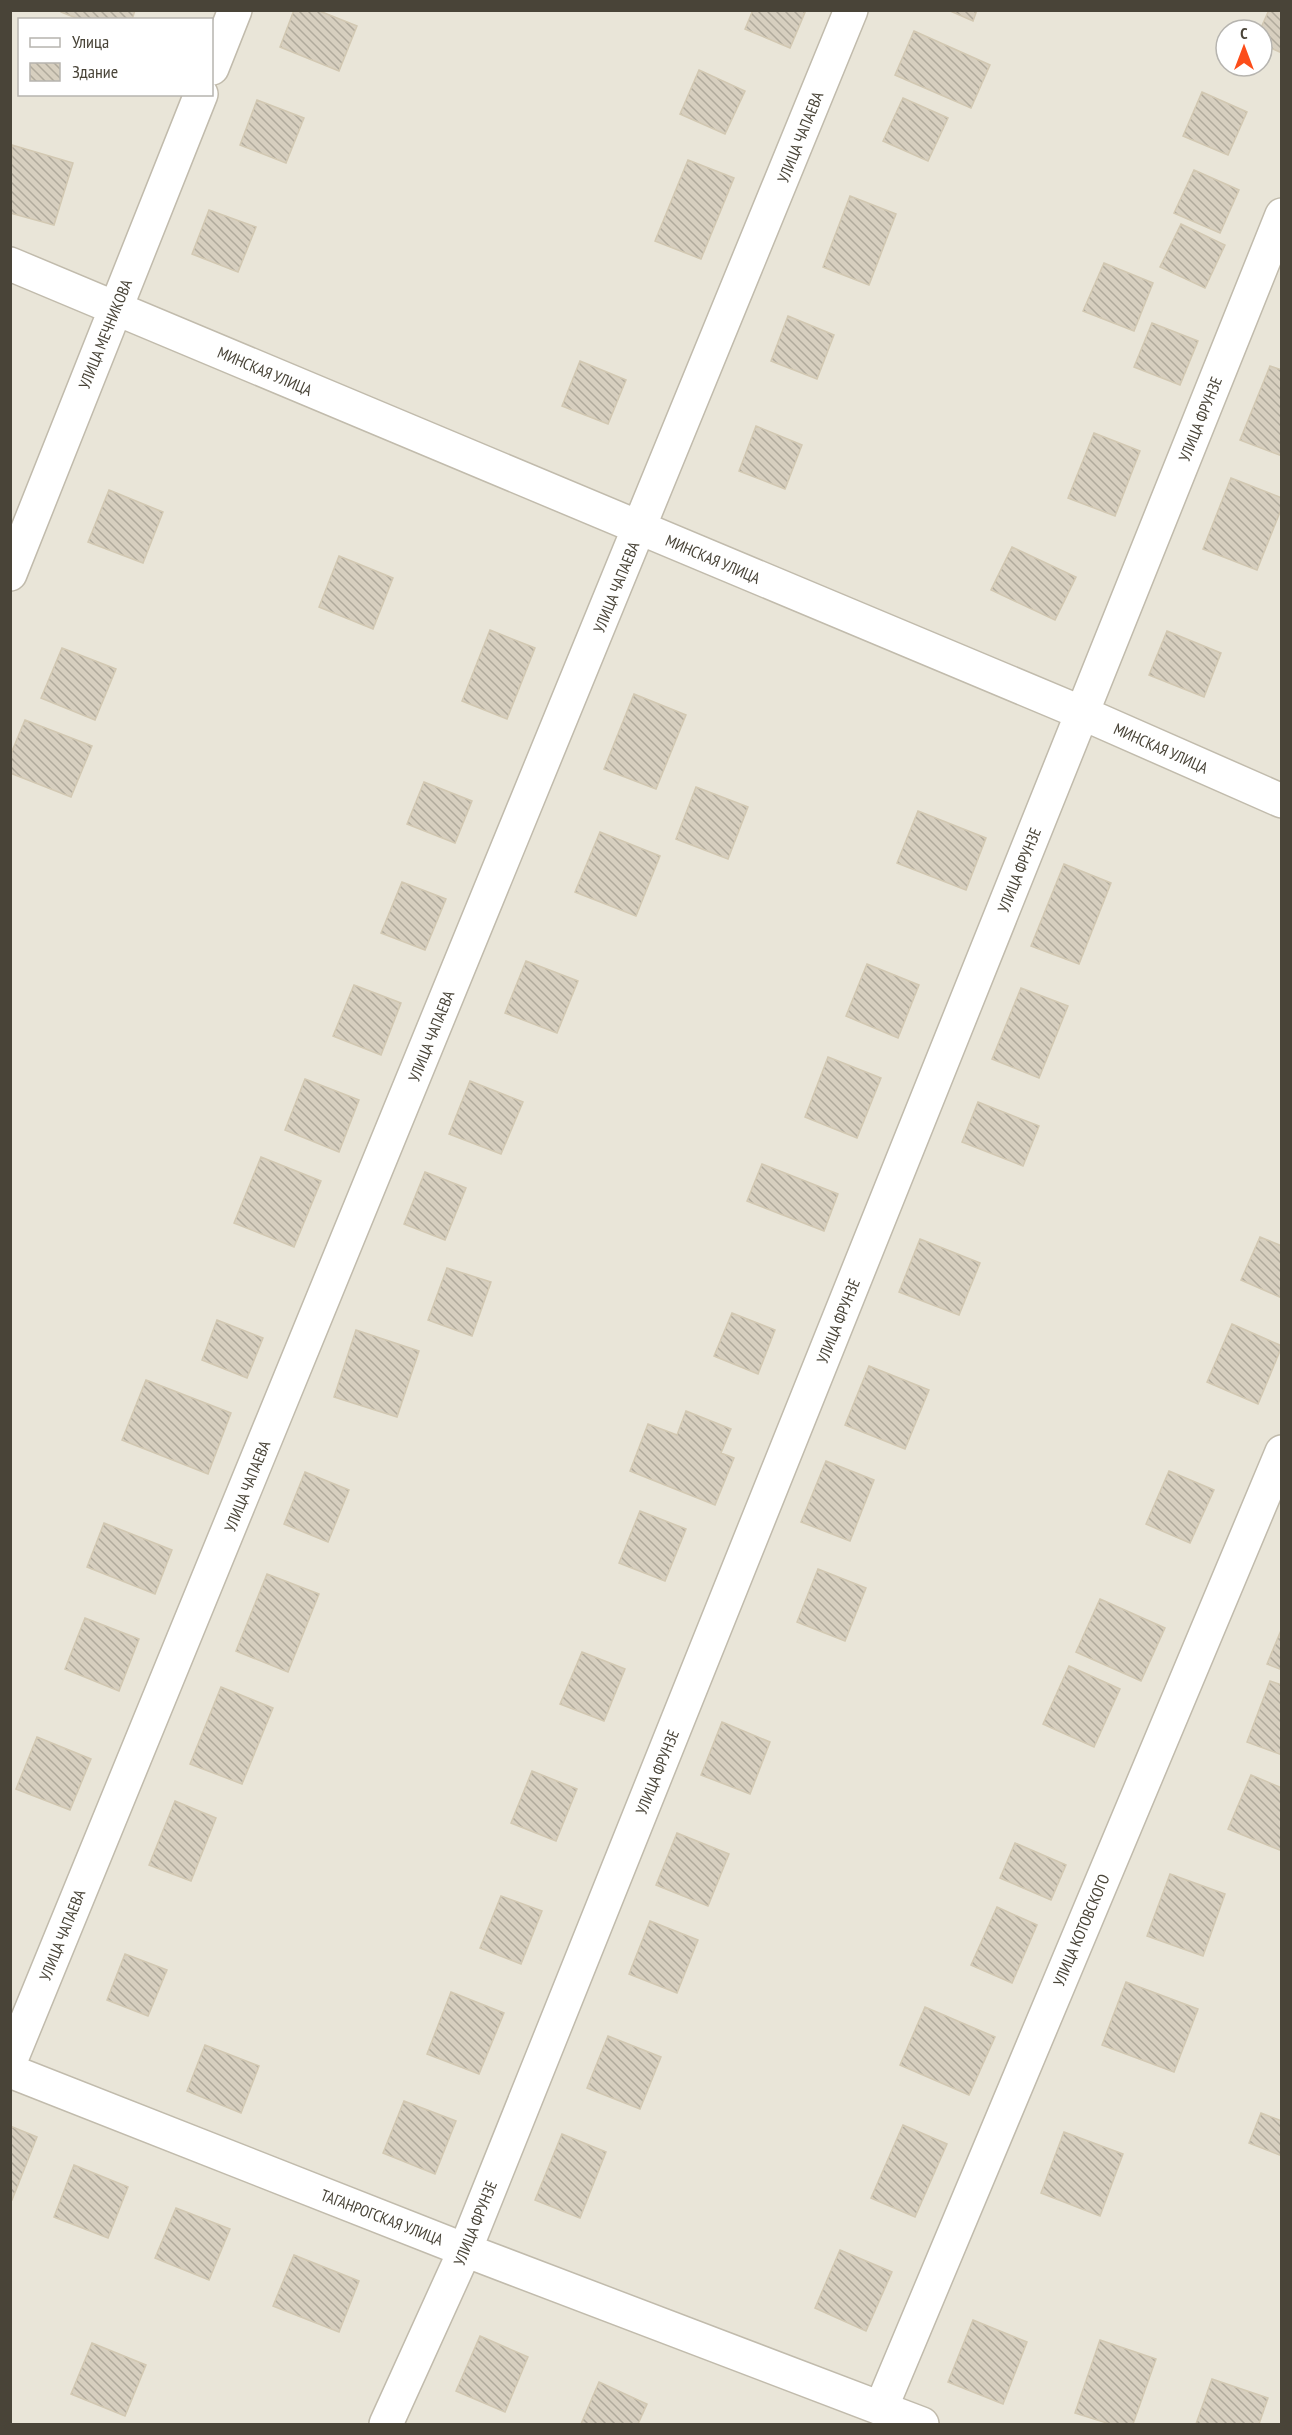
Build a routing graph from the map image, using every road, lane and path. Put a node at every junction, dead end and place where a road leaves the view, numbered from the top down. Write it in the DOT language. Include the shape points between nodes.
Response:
graph roads {
  1 [pos="235,10"];
  2 [pos="851,10"];
  3 [pos="213,65"];
  4 [pos="200,96"];
  5 [pos="1281,215"];
  6 [pos="10,264"];
  7 [pos="114,308"];
  8 [pos="640,528"];
  9 [pos="10,574"];
  10 [pos="1082,713"];
  11 [pos="1281,801"];
  12 [pos="1281,1452"];
  13 [pos="10,2062"];
  14 [pos="10,2071"];
  15 [pos="465,2250"];
  16 [pos="882,2408"];
  17 [pos="386,2424"];
  18 [pos="922,2424"];
  1 -- 3 [label="street"];
  2 -- 8 [label="street, УЛИЦА ЧАПАЕВА"];
  4 -- 7 [label="street, УЛИЦА МЕЧНИКОВА"];
  5 -- 10 [label="street, УЛИЦА ФРУНЗЕ"];
  6 -- 7 [label="street, МИНСКАЯ УЛИЦА"];
  7 -- 8 [label="street, МИНСКАЯ УЛИЦА"];
  7 -- 9 [label="street, УЛИЦА МЕЧНИКОВА"];
  8 -- 10 [label="street, МИНСКАЯ УЛИЦА"];
  8 -- 13 [label="street, УЛИЦА ЧАПАЕВА"];
  10 -- 11 [label="street, МИНСКАЯ УЛИЦА"];
  10 -- 15 [label="street, УЛИЦА ФРУНЗЕ"];
  12 -- 16 [label="street, УЛИЦА КОТОВСКОГО"];
  14 -- 15 [label="street, ТАГАНРОГСКАЯ УЛИЦА"];
  15 -- 16 [label="street, ТАГАНРОГСКАЯ УЛИЦА"];
  15 -- 17 [label="street, УЛИЦА ФРУНЗЕ"];
  16 -- 18 [label="street, ТАГАНРОГСКАЯ УЛИЦА"];
}
